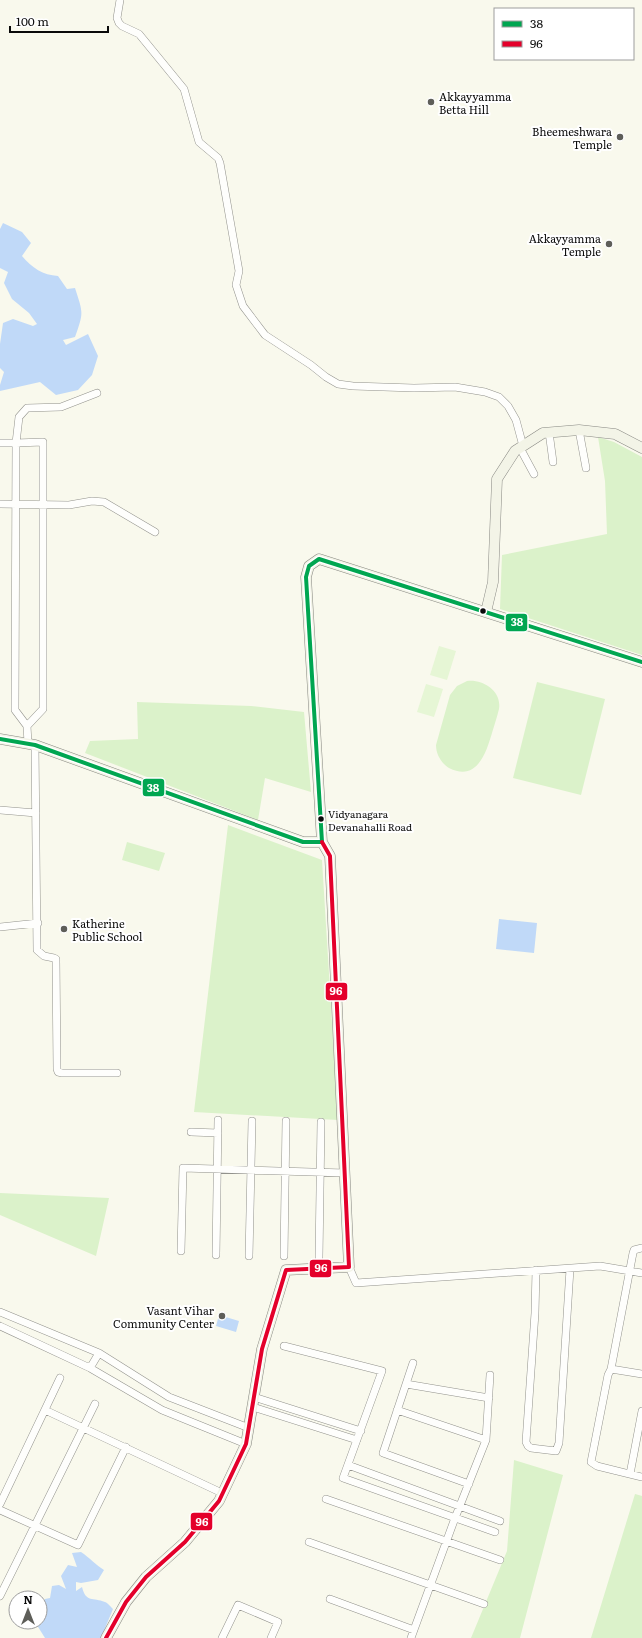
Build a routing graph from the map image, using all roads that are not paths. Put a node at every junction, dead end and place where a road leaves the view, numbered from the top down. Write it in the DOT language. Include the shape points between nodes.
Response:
graph roads {
  1 [pos="120,0"];
  2 [pos="97,392"];
  3 [pos="579,430"];
  4 [pos="549,432"];
  5 [pos="0,443"];
  6 [pos="16,443"];
  7 [pos="521,447"];
  8 [pos="642,448"];
  9 [pos="553,462"];
  10 [pos="586,468"];
  11 [pos="534,474"];
  12 [pos="0,504"];
  13 [pos="15,504"];
  14 [pos="43,504"];
  15 [pos="155,532"];
  16 [pos="486,612"];
  17 [pos="642,662"];
  18 [pos="27,726"];
  19 [pos="0,739"];
  20 [pos="31,744"];
  21 [pos="0,810"];
  22 [pos="36,813"];
  23 [pos="322,842"];
  24 [pos="38,923"];
  25 [pos="0,927"];
  26 [pos="117,1073"];
  27 [pos="218,1120"];
  28 [pos="252,1121"];
  29 [pos="286,1121"];
  30 [pos="321,1122"];
  31 [pos="191,1132"];
  32 [pos="218,1133"];
  33 [pos="217,1169"];
  34 [pos="251,1170"];
  35 [pos="285,1172"];
  36 [pos="320,1173"];
  37 [pos="345,1174"];
  38 [pos="642,1248"];
  39 [pos="181,1251"];
  40 [pos="216,1255"];
  41 [pos="249,1256"];
  42 [pos="284,1256"];
  43 [pos="319,1257"];
  44 [pos="349,1267"];
  45 [pos="570,1269"];
  46 [pos="536,1270"];
  47 [pos="630,1270"];
  48 [pos="642,1273"];
  49 [pos="0,1312"];
  50 [pos="0,1326"];
  51 [pos="284,1346"];
  52 [pos="100,1353"];
  53 [pos="413,1363"];
  54 [pos="90,1368"];
  55 [pos="611,1369"];
  56 [pos="642,1374"];
  57 [pos="490,1375"];
  58 [pos="60,1378"];
  59 [pos="406,1384"];
  60 [pos="489,1398"];
  61 [pos="254,1402"];
  62 [pos="95,1404"];
  63 [pos="189,1405"];
  64 [pos="45,1410"];
  65 [pos="397,1410"];
  66 [pos="642,1411"];
  67 [pos="183,1418"];
  68 [pos="84,1428"];
  69 [pos="249,1428"];
  70 [pos="361,1431"];
  71 [pos="357,1440"];
  72 [pos="486,1440"];
  73 [pos="246,1444"];
  74 [pos="126,1447"];
  75 [pos="348,1465"];
  76 [pos="630,1474"];
  77 [pos="642,1477"];
  78 [pos="469,1484"];
  79 [pos="222,1492"];
  80 [pos="326,1499"];
  81 [pos="0,1504"];
  82 [pos="460,1506"];
  83 [pos="0,1510"];
  84 [pos="455,1518"];
  85 [pos="500,1521"];
  86 [pos="35,1526"];
  87 [pos="495,1532"];
  88 [pos="446,1541"];
  89 [pos="309,1542"];
  90 [pos="500,1560"];
  91 [pos="430,1585"];
  92 [pos="0,1596"];
  93 [pos="330,1599"];
  94 [pos="484,1604"];
  95 [pos="414,1630"];
  96 [pos="106,1638"];
  97 [pos="222,1638"];
  98 [pos="271,1638"];
  99 [pos="411,1638"];
  1 -- 7 [label="street" via="117,18 119,23 139,34 184,89 199,142 218,158 239,271 236,285 243,306 265,335 338,384 414,388 455,387 499,397 516,420"];
  2 -- 6 [label="street" via="61,407 26,408 19,416"];
  3 -- 4 [label="street"];
  3 -- 8 [label="street" via="615,434"];
  3 -- 10 [label="street"];
  4 -- 7 [label="street"];
  4 -- 9 [label="street"];
  5 -- 6 [label="street"];
  6 -- 13 [label="street"];
  6 -- 14 [label="street" via="43,442"];
  7 -- 11 [label="street"];
  7 -- 16 [label="street" via="515,451 497,479 493,582"];
  12 -- 13 [label="street"];
  13 -- 14 [label="street"];
  13 -- 18 [label="street" via="15,710"];
  14 -- 15 [label="street" via="104,502"];
  14 -- 18 [label="street" via="43,709"];
  16 -- 17 [label="street"];
  16 -- 23 [label="street" via="319,559 309,566 306,577"];
  18 -- 20 [label="street"];
  19 -- 20 [label="street"];
  20 -- 22 [label="street"];
  20 -- 23 [label="street" via="303,842"];
  21 -- 22 [label="street"];
  22 -- 24 [label="street"];
  23 -- 37 [label="street" via="330,856"];
  24 -- 25 [label="street"];
  24 -- 26 [label="street" via="37,950 44,956 56,959 57,1071"];
  27 -- 32 [label="street"];
  28 -- 34 [label="street"];
  29 -- 35 [label="street"];
  30 -- 36 [label="street"];
  31 -- 32 [label="street"];
  32 -- 33 [label="street"];
  33 -- 34 [label="street"];
  33 -- 39 [label="street" via="183,1168"];
  33 -- 40 [label="street"];
  34 -- 35 [label="street"];
  34 -- 41 [label="street"];
  35 -- 36 [label="street"];
  35 -- 42 [label="street"];
  36 -- 37 [label="street"];
  36 -- 43 [label="street"];
  37 -- 44 [label="street"];
  38 -- 47 [label="street" via="634,1250"];
  44 -- 46 [label="street" via="356,1283"];
  44 -- 61 [label="street" via="286,1270 262,1349"];
  45 -- 46 [label="street"];
  45 -- 46 [label="street" via="559,1443 556,1451 531,1448 526,1442"];
  45 -- 47 [label="street" via="600,1266"];
  47 -- 48 [label="street"];
  47 -- 55 [label="street"];
  49 -- 52 [label="street"];
  50 -- 54 [label="street"];
  51 -- 70 [label="street" via="382,1371"];
  52 -- 54 [label="street"];
  52 -- 63 [label="street" via="169,1398"];
  53 -- 59 [label="street"];
  54 -- 67 [label="street" via="162,1410"];
  55 -- 56 [label="street"];
  55 -- 76 [label="street" via="591,1462 597,1466"];
  57 -- 60 [label="street"];
  58 -- 64 [label="street"];
  59 -- 60 [label="street"];
  59 -- 65 [label="street"];
  60 -- 72 [label="street"];
  61 -- 69 [label="street"];
  61 -- 70 [label="street"];
  61 -- 71 [label="street"];
  62 -- 68 [label="street"];
  63 -- 67 [label="street"];
  63 -- 69 [label="street"];
  64 -- 68 [label="street"];
  64 -- 81 [label="street"];
  65 -- 72 [label="street"];
  65 -- 78 [label="street" via="383,1453"];
  66 -- 76 [label="street"];
  67 -- 73 [label="street"];
  68 -- 74 [label="street"];
  68 -- 86 [label="street"];
  69 -- 73 [label="street"];
  70 -- 71 [label="street"];
  71 -- 75 [label="street"];
  72 -- 78 [label="street"];
  73 -- 79 [label="street"];
  74 -- 79 [label="street"];
  74 -- 86 [label="street" via="78,1545"];
  75 -- 82 [label="street"];
  75 -- 84 [label="street" via="343,1478"];
  76 -- 77 [label="street"];
  78 -- 82 [label="street"];
  79 -- 96 [label="street" via="219,1501 185,1542 146,1577 126,1602"];
  80 -- 88 [label="street"];
  82 -- 84 [label="street"];
  82 -- 85 [label="street"];
  83 -- 86 [label="street"];
  84 -- 87 [label="street"];
  84 -- 88 [label="street"];
  86 -- 92 [label="street"];
  88 -- 90 [label="street"];
  88 -- 91 [label="street"];
  89 -- 91 [label="street"];
  91 -- 94 [label="street"];
  91 -- 95 [label="street"];
  93 -- 95 [label="street"];
  95 -- 99 [label="street"];
  97 -- 98 [label="street" via="238,1605 278,1622"];
}
